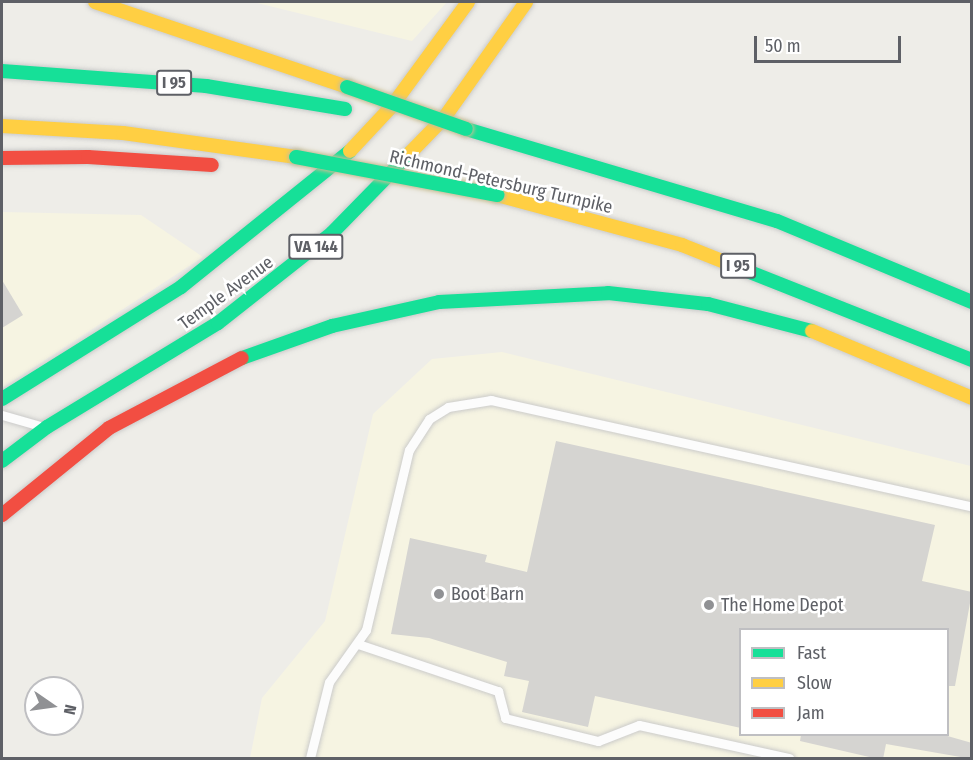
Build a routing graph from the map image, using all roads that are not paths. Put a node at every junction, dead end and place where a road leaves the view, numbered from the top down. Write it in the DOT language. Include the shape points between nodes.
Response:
graph roads {
  1 [pos="95,2"];
  2 [pos="468,2"];
  3 [pos="526,2"];
  4 [pos="2,71"];
  5 [pos="2,126"];
  6 [pos="466,129"];
  7 [pos="2,158"];
  8 [pos="227,166"];
  9 [pos="250,167"];
  10 [pos="404,176"];
  11 [pos="972,302"];
  12 [pos="972,360"];
  13 [pos="972,398"];
  14 [pos="2,399"];
  15 [pos="2,415"];
  16 [pos="47,427"];
  17 [pos="2,461"];
  18 [pos="972,507"];
  19 [pos="2,515"];
  20 [pos="358,644"];
  21 [pos="310,759"];
  22 [pos="789,759"];
  1 -- 6 [label="main road, bridge"];
  2 -- 14 [label="main road, Temple Avenue / VA 144" via="392,106 348,153 291,203 181,287"];
  3 -- 16 [label="main road, Temple Avenue / VA 144" via="444,118 332,233 218,323"];
  4 -- 6 [label="main road, Richmond-Petersburg Turnpike / I 95, bridge" via="206,86"];
  5 -- 10 [label="main road, Richmond-Petersburg Turnpike / I 95, bridge" via="123,133"];
  6 -- 11 [label="main road, Richmond-Petersburg Turnpike / I 95" via="777,221"];
  7 -- 8 [label="main road" via="88,157"];
  9 -- 10 [label="main road, bridge"];
  10 -- 12 [label="main road, Richmond-Petersburg Turnpike / I 95, bridge" via="497,195 682,245"];
  13 -- 19 [label="main road" via="803,327 708,304 608,293 449,300 385,311 220,366 109,428"];
  15 -- 16 [label="lane"];
  16 -- 17 [label="main road, Temple Avenue / VA 144"];
  18 -- 20 [label="lane" via="491,400 462,402 429,419 409,450 366,630"];
  20 -- 21 [label="lane" via="339,661 328,682"];
  20 -- 22 [label="lane" via="498,691 505,718 598,741 639,725"];
}
